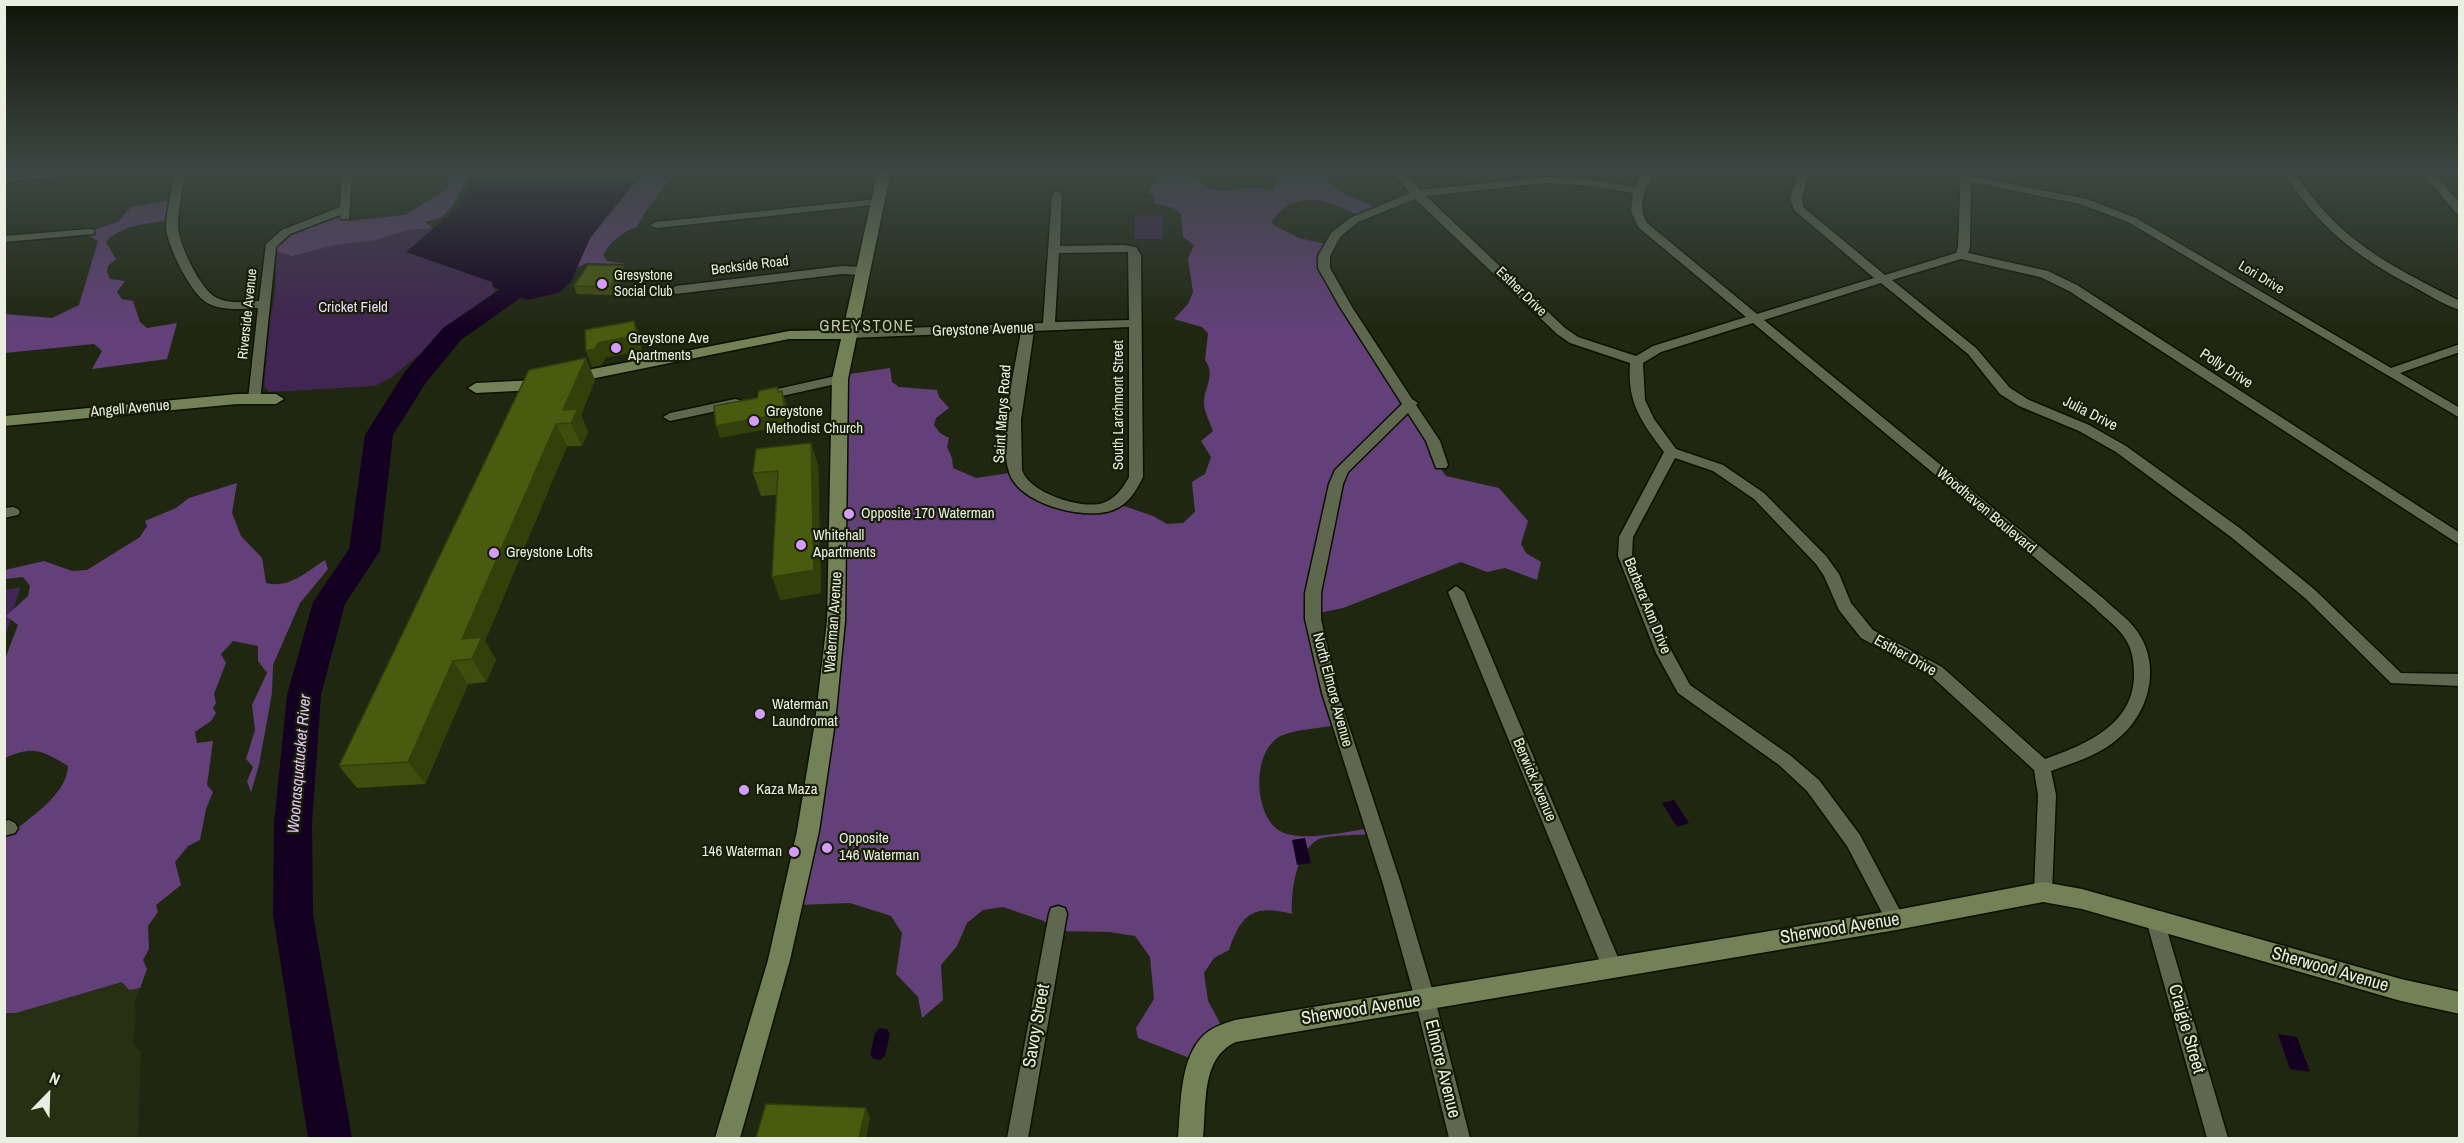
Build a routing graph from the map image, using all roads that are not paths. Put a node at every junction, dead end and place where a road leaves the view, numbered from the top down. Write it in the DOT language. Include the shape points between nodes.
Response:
graph roads {
  1 [pos="172,223"];
  2 [pos="316,223"];
  3 [pos="672,223"];
  4 [pos="873,223"];
  5 [pos="1055,223"];
  6 [pos="1350,223"];
  7 [pos="1448,223"];
  8 [pos="1641,223"];
  9 [pos="1813,223"];
  10 [pos="1965,223"];
  11 [pos="2135,223"];
  12 [pos="2329,223"];
  13 [pos="656,225"];
  14 [pos="90,232"];
  15 [pos="4,239"];
  16 [pos="1053,250"];
  17 [pos="1961,255"];
  18 [pos="862,271"];
  19 [pos="1885,281"];
  20 [pos="676,290"];
  21 [pos="263,304"];
  22 [pos="2460,306"];
  23 [pos="1755,321"];
  24 [pos="1136,323"];
  25 [pos="1049,327"];
  26 [pos="1028,328"];
  27 [pos="850,334"];
  28 [pos="2460,348"];
  29 [pos="1637,361"];
  30 [pos="2391,372"];
  31 [pos="840,379"];
  32 [pos="476,388"];
  33 [pos="255,399"];
  34 [pos="276,399"];
  35 [pos="1411,403"];
  36 [pos="2460,414"];
  37 [pos="670,417"];
  38 [pos="4,421"];
  39 [pos="1671,452"];
  40 [pos="1441,465"];
  41 [pos="1070,508"];
  42 [pos="2460,540"];
  43 [pos="1456,592"];
  44 [pos="2460,680"];
  45 [pos="2042,767"];
  46 [pos="2043,892"];
  47 [pos="1058,914"];
  48 [pos="1896,920"];
  49 [pos="2155,920"];
  50 [pos="1612,967"];
  51 [pos="1425,999"];
  52 [pos="2460,1003"];
  53 [pos="727,1138"];
  54 [pos="1017,1138"];
  55 [pos="1191,1138"];
  56 [pos="1459,1138"];
  57 [pos="2218,1138"];
  1 -- 21 [label="street" via="185,261 209,299 229,304"];
  2 -- 21 [label="street, Riverside Avenue" via="275,239 270,246"];
  3 -- 13 [label="street"];
  4 -- 18 [label="street, Waterman Avenue"];
  5 -- 16 [label="street"];
  6 -- 35 [label="street" via="1335,235 1324,256 1324,268"];
  7 -- 29 [label="street, Esther Drive" via="1561,331 1574,340"];
  8 -- 23 [label="street, Woodhaven Boulevard"];
  9 -- 19 [label="street, Julia Drive"];
  10 -- 17 [label="street"];
  11 -- 30 [label="street, Lori Drive"];
  12 -- 22 [label="street" via="2376,261"];
  14 -- 15 [label="street"];
  16 -- 24 [label="street, South Larchmont Street" via="1132,249"];
  16 -- 25 [label="street"];
  17 -- 19 [label="street"];
  17 -- 42 [label="street, Polly Drive" via="2035,271 2073,288"];
  18 -- 20 [label="street, Beckside Road" via="842,270"];
  18 -- 27 [label="street, Waterman Avenue"];
  19 -- 23 [label="street"];
  19 -- 44 [label="street, Julia Drive" via="1972,351 2005,391 2121,449 2236,533 2310,594 2397,679"];
  21 -- 33 [label="street, Riverside Avenue"];
  23 -- 29 [label="street" via="1658,349"];
  23 -- 45 [label="street, Woodhaven Boulevard" via="2099,603 2134,638 2143,662 2142,693 2127,718 2109,737"];
  24 -- 25 [label="street, Greystone Avenue"];
  24 -- 41 [label="street, South Larchmont Street" via="1136,477 1130,493 1115,503 1083,511"];
  25 -- 26 [label="street, Greystone Avenue"];
  26 -- 27 [label="street, Greystone Avenue"];
  26 -- 41 [label="street, Saint Marys Road" via="1016,425 1015,472 1029,489"];
  27 -- 31 [label="street, Waterman Avenue"];
  27 -- 32 [label="street, Greystone Avenue" via="789,335 584,377 536,385"];
  28 -- 30 [label="street"];
  29 -- 39 [label="street" via="1635,393 1642,413"];
  30 -- 36 [label="street, Lori Drive"];
  31 -- 37 [label="street"];
  31 -- 53 [label="street, Waterman Avenue" via="836,621 825,722 808,831 780,960"];
  33 -- 34 [label="street"];
  33 -- 38 [label="street, Angell Avenue"];
  35 -- 40 [label="street" via="1433,441"];
  35 -- 51 [label="street, North Elmore Avenue" via="1362,449 1339,477 1313,593 1313,619 1330,693"];
  39 -- 45 [label="street, Esther Drive" via="1718,468 1759,496 1821,560 1844,606 1867,634 1936,671"];
  39 -- 48 [label="street, Barbara Ann Drive" via="1626,537 1625,556 1664,653 1684,689 1797,770 1817,793 1869,865"];
  43 -- 50 [label="street, Berwick Avenue"];
  45 -- 46 [label="street" via="2047,795"];
  46 -- 48 [label="street, Sherwood Avenue"];
  46 -- 49 [label="street, Sherwood Avenue"];
  47 -- 54 [label="street, Savoy Street"];
  48 -- 50 [label="street, Sherwood Avenue"];
  49 -- 52 [label="street, Sherwood Avenue"];
  49 -- 57 [label="street, Craigie Street"];
  50 -- 51 [label="street, Sherwood Avenue"];
  51 -- 55 [label="street, Sherwood Avenue" via="1234,1031 1214,1042 1204,1055 1196,1083"];
  51 -- 56 [label="street, Elmore Avenue"];
}
